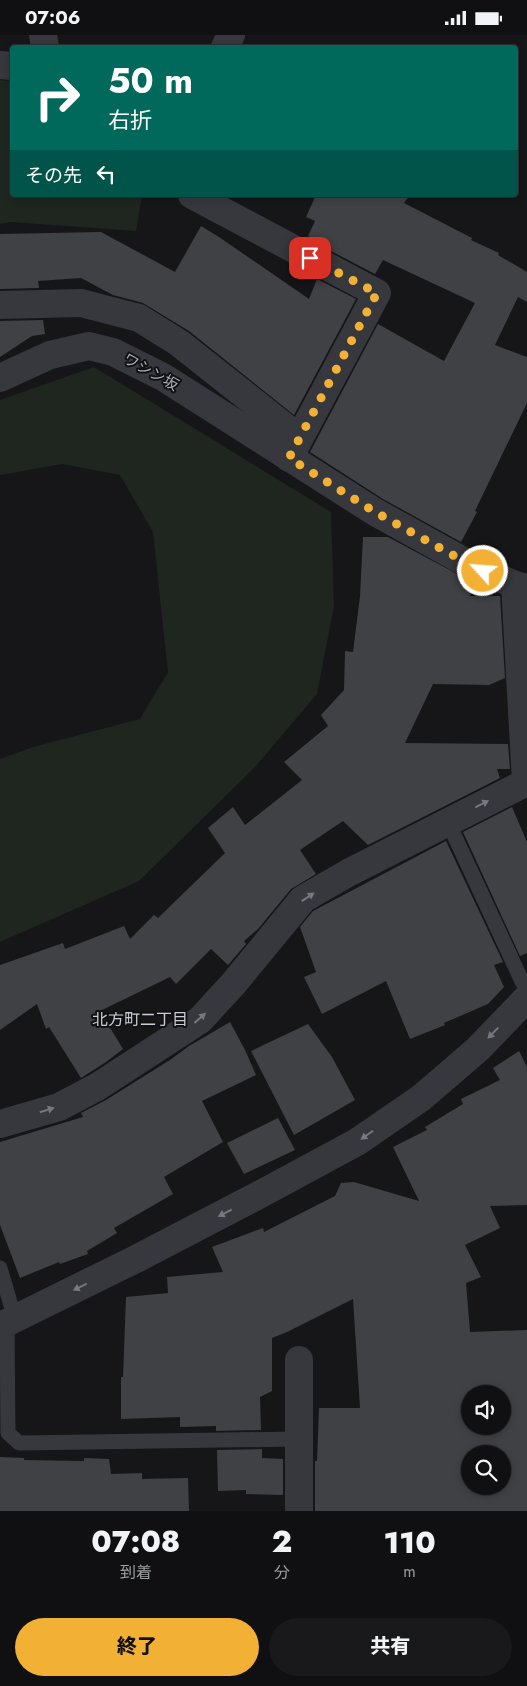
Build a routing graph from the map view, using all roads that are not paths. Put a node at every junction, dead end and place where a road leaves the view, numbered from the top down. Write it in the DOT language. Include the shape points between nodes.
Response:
graph roads {
  1 [pos="196,197"];
  2 [pos="0,305"];
  3 [pos="0,378"];
  4 [pos="294,448"];
  5 [pos="521,586"];
  6 [pos="527,782"];
  7 [pos="448,822"];
  8 [pos="527,992"];
  9 [pos="527,998"];
  10 [pos="0,1124"];
  11 [pos="0,1268"];
  12 [pos="7,1323"];
  13 [pos="299,1361"];
  14 [pos="299,1439"];
  15 [pos="300,1511"];
  1 -- 4 [label="street" via="377,293"];
  2 -- 4 [label="street" via="81,303 139,318 179,343"];
  3 -- 4 [label="street, ワシン坂" via="50,355 89,347 113,352"];
  4 -- 5 [label="street" via="375,512 467,563"];
  5 -- 6 [label="street"];
  7 -- 6 [label="street, one-way"];
  7 -- 8 [label="lane"];
  10 -- 7 [label="street, one-way" via="59,1107 98,1087 200,1020 303,899"];
  9 -- 12 [label="street, one-way" via="478,1049 421,1098 357,1143"];
  11 -- 12 [label="lane"];
  12 -- 14 [label="lane" via="8,1433 19,1443"];
  13 -- 14 [label="street"];
  14 -- 15 [label="street"];
}
